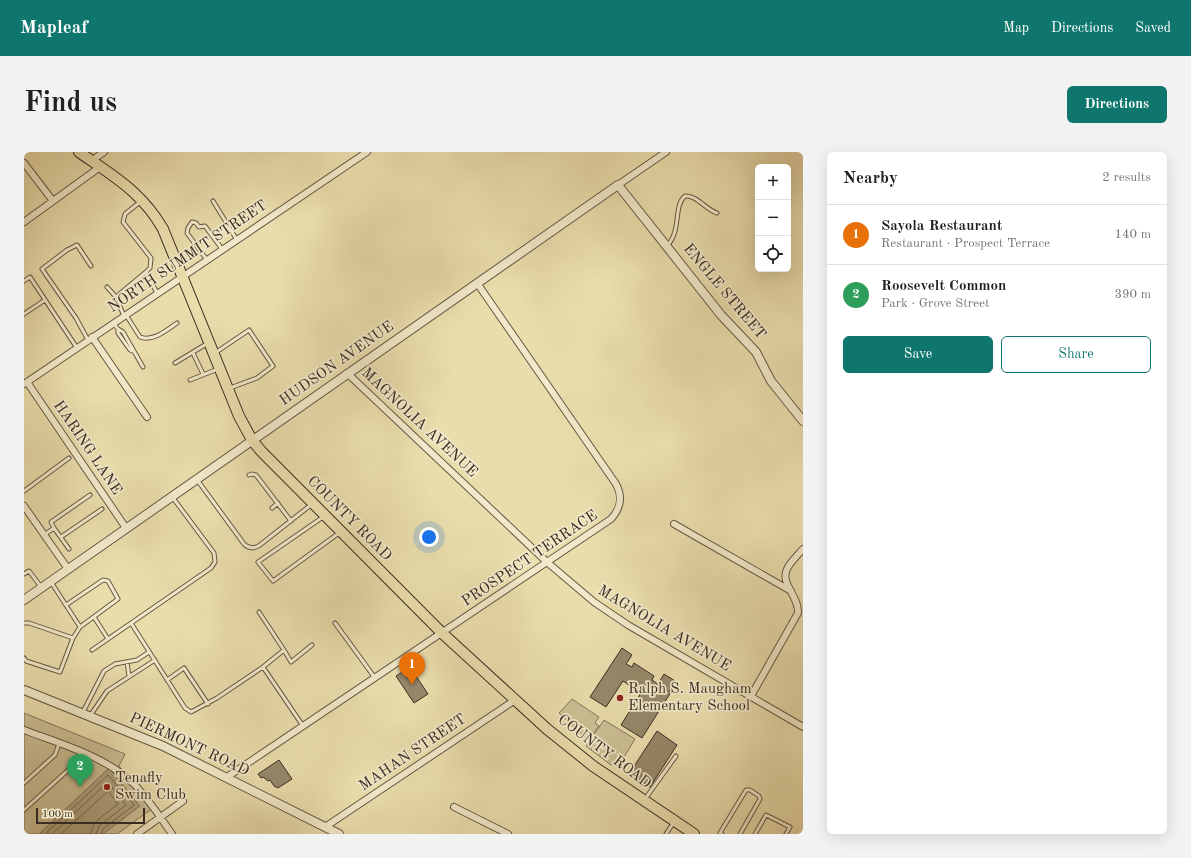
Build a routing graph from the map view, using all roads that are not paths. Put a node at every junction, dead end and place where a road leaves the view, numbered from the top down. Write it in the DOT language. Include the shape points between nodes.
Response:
graph roads {
  1 [pos="79,152"];
  2 [pos="104,152"];
  3 [pos="367,152"];
  4 [pos="666,152"];
  5 [pos="92,161"];
  6 [pos="24,162"];
  7 [pos="100,167"];
  8 [pos="618,185"];
  9 [pos="143,200"];
  10 [pos="53,201"];
  11 [pos="213,201"];
  12 [pos="717,213"];
  13 [pos="24,222"];
  14 [pos="237,240"];
  15 [pos="666,246"];
  16 [pos="222,250"];
  17 [pos="207,260"];
  18 [pos="91,266"];
  19 [pos="146,272"];
  20 [pos="183,276"];
  21 [pos="24,281"];
  22 [pos="477,283"];
  23 [pos="107,287"];
  24 [pos="158,293"];
  25 [pos="116,297"];
  26 [pos="45,300"];
  27 [pos="24,314"];
  28 [pos="125,315"];
  29 [pos="113,323"];
  30 [pos="177,323"];
  31 [pos="90,339"];
  32 [pos="209,342"];
  33 [pos="77,348"];
  34 [pos="193,353"];
  35 [pos="214,354"];
  36 [pos="175,363"];
  37 [pos="144,367"];
  38 [pos="220,368"];
  39 [pos="348,373"];
  40 [pos="203,374"];
  41 [pos="190,380"];
  42 [pos="25,383"];
  43 [pos="228,389"];
  44 [pos="147,417"];
  45 [pos="803,421"];
  46 [pos="252,440"];
  47 [pos="69,458"];
  48 [pos="249,475"];
  49 [pos="197,479"];
  50 [pos="24,491"];
  51 [pos="90,495"];
  52 [pos="172,496"];
  53 [pos="278,503"];
  54 [pos="312,504"];
  55 [pos="24,506"];
  56 [pos="272,508"];
  57 [pos="102,509"];
  58 [pos="324,516"];
  59 [pos="291,520"];
  60 [pos="674,524"];
  61 [pos="54,528"];
  62 [pos="126,528"];
  63 [pos="340,532"];
  64 [pos="44,534"];
  65 [pos="61,537"];
  66 [pos="803,548"];
  67 [pos="69,549"];
  68 [pos="548,563"];
  69 [pos="68,569"];
  70 [pos="24,574"];
  71 [pos="51,581"];
  72 [pos="42,588"];
  73 [pos="792,592"];
  74 [pos="24,600"];
  75 [pos="66,604"];
  76 [pos="259,612"];
  77 [pos="94,617"];
  78 [pos="131,623"];
  79 [pos="335,623"];
  80 [pos="24,624"];
  81 [pos="80,626"];
  82 [pos="442,633"];
  83 [pos="73,638"];
  84 [pos="108,639"];
  85 [pos="312,645"];
  86 [pos="92,650"];
  87 [pos="284,650"];
  88 [pos="149,652"];
  89 [pos="25,660"];
  90 [pos="155,660"];
  91 [pos="127,662"];
  92 [pos="24,666"];
  93 [pos="263,667"];
  94 [pos="129,676"];
  95 [pos="375,678"];
  96 [pos="167,680"];
  97 [pos="24,690"];
  98 [pos="750,696"];
  99 [pos="515,700"];
  100 [pos="208,704"];
  101 [pos="86,714"];
  102 [pos="303,726"];
  103 [pos="803,727"];
  104 [pos="24,730"];
  105 [pos="59,744"];
  106 [pos="80,752"];
  107 [pos="676,756"];
  108 [pos="227,777"];
  109 [pos="24,783"];
  110 [pos="183,801"];
  111 [pos="644,801"];
  112 [pos="454,807"];
  113 [pos="24,810"];
  114 [pos="160,818"];
  115 [pos="674,821"];
  116 [pos="325,827"];
  117 [pos="137,834"];
  118 [pos="172,834"];
  119 [pos="339,834"];
  120 [pos="508,834"];
  121 [pos="666,834"];
  122 [pos="694,834"];
  123 [pos="722,834"];
  124 [pos="740,834"];
  125 [pos="755,834"];
  126 [pos="786,834"];
  1 -- 5 [label="main road, COUNTY ROAD"];
  2 -- 5 [label="street"];
  3 -- 14 [label="street, NORTH SUMMIT STREET"];
  4 -- 8 [label="street, HUDSON AVENUE"];
  5 -- 7 [label="main road, COUNTY ROAD"];
  6 -- 10 [label="street"];
  7 -- 9 [label="main road, COUNTY ROAD" via="132,189"];
  7 -- 10 [label="street"];
  8 -- 15 [label="street, ENGLE STREET"];
  8 -- 22 [label="street, HUDSON AVENUE"];
  9 -- 19 [label="lane" via="125,214 123,222 151,258 150,268"];
  9 -- 20 [label="main road, COUNTY ROAD" via="163,229"];
  10 -- 13 [label="street"];
  11 -- 14 [label="lane"];
  12 -- 15 [label="lane" via="685,196 680,203 675,234"];
  14 -- 16 [label="street, NORTH SUMMIT STREET"];
  15 -- 45 [label="street, ENGLE STREET" via="721,315 756,352 770,381"];
  16 -- 17 [label="street, NORTH SUMMIT STREET"];
  16 -- 17 [label="lane" via="205,226 199,227 192,222 187,233"];
  17 -- 20 [label="street, NORTH SUMMIT STREET"];
  18 -- 31 [label="lane" via="77,245 42,269"];
  19 -- 24 [label="lane"];
  19 -- 25 [label="lane"];
  20 -- 24 [label="street, NORTH SUMMIT STREET"];
  20 -- 32 [label="main road, COUNTY ROAD"];
  21 -- 26 [label="lane" via="30,277"];
  22 -- 39 [label="street, HUDSON AVENUE"];
  22 -- 68 [label="street, PROSPECT TERRACE" via="619,490 621,502 611,519"];
  23 -- 25 [label="lane"];
  24 -- 28 [label="street, NORTH SUMMIT STREET"];
  25 -- 28 [label="lane"];
  26 -- 27 [label="lane"];
  26 -- 33 [label="lane"];
  28 -- 29 [label="street, NORTH SUMMIT STREET"];
  28 -- 30 [label="lane" via="144,339 158,335"];
  29 -- 31 [label="street, NORTH SUMMIT STREET"];
  29 -- 37 [label="lane" via="123,332"];
  31 -- 33 [label="street, NORTH SUMMIT STREET"];
  31 -- 44 [label="street"];
  32 -- 34 [label="lane"];
  32 -- 35 [label="main road, COUNTY ROAD"];
  33 -- 42 [label="street, NORTH SUMMIT STREET"];
  34 -- 36 [label="lane"];
  34 -- 40 [label="lane"];
  35 -- 38 [label="main road, COUNTY ROAD"];
  35 -- 43 [label="lane" via="249,330 273,366 257,378"];
  38 -- 40 [label="lane"];
  38 -- 43 [label="main road, COUNTY ROAD"];
  39 -- 46 [label="street, HUDSON AVENUE"];
  39 -- 68 [label="street, MAGNOLIA AVENUE"];
  40 -- 41 [label="lane"];
  42 -- 62 [label="street, HARING LANE"];
  43 -- 46 [label="main road, COUNTY ROAD"];
  46 -- 49 [label="street, HUDSON AVENUE"];
  46 -- 54 [label="main road, COUNTY ROAD"];
  47 -- 50 [label="lane"];
  48 -- 53 [label="lane" via="256,475"];
  49 -- 52 [label="street, HUDSON AVENUE"];
  49 -- 59 [label="lane" via="246,546 256,547"];
  51 -- 61 [label="lane" via="51,522"];
  52 -- 62 [label="street, HUDSON AVENUE"];
  52 -- 78 [label="lane" via="214,553 215,562 212,568"];
  53 -- 56 [label="lane"];
  53 -- 59 [label="lane"];
  54 -- 58 [label="main road, COUNTY ROAD"];
  54 -- 59 [label="lane"];
  55 -- 64 [label="street"];
  57 -- 65 [label="lane"];
  58 -- 63 [label="main road, COUNTY ROAD"];
  58 -- 63 [label="lane" via="258,562 273,581"];
  60 -- 73 [label="street"];
  61 -- 64 [label="lane"];
  61 -- 65 [label="lane"];
  62 -- 69 [label="street, HUDSON AVENUE"];
  63 -- 82 [label="main road, COUNTY ROAD"];
  64 -- 69 [label="street"];
  65 -- 67 [label="lane"];
  66 -- 73 [label="street" via="786,573 787,584"];
  68 -- 82 [label="street, PROSPECT TERRACE"];
  68 -- 98 [label="street, MAGNOLIA AVENUE" via="613,616"];
  69 -- 71 [label="street, HUDSON AVENUE"];
  70 -- 72 [label="lane" via="29,571"];
  71 -- 72 [label="street, HUDSON AVENUE"];
  71 -- 75 [label="lane"];
  72 -- 74 [label="street, HUDSON AVENUE"];
  73 -- 98 [label="street" via="798,606 795,619"];
  75 -- 77 [label="lane" via="104,580 108,581 118,599"];
  75 -- 81 [label="lane"];
  76 -- 87 [label="lane"];
  77 -- 81 [label="lane"];
  77 -- 84 [label="lane"];
  78 -- 84 [label="lane"];
  78 -- 88 [label="lane"];
  79 -- 95 [label="lane"];
  80 -- 83 [label="lane" via="29,623"];
  81 -- 83 [label="lane"];
  82 -- 95 [label="street, PROSPECT TERRACE"];
  82 -- 99 [label="main road, COUNTY ROAD"];
  83 -- 89 [label="lane" via="60,672"];
  84 -- 86 [label="lane"];
  85 -- 87 [label="lane" via="291,662"];
  87 -- 93 [label="lane"];
  88 -- 90 [label="lane"];
  88 -- 91 [label="lane" via="137,660"];
  89 -- 92 [label="lane"];
  90 -- 94 [label="lane"];
  90 -- 96 [label="lane"];
  91 -- 94 [label="lane"];
  91 -- 101 [label="lane" via="114,664 104,671"];
  93 -- 100 [label="lane"];
  93 -- 102 [label="lane"];
  94 -- 101 [label="lane" via="106,691"];
  95 -- 102 [label="street, PROSPECT TERRACE"];
  96 -- 100 [label="lane" via="191,712"];
  96 -- 100 [label="lane" via="184,668"];
  97 -- 101 [label="street, PIERMONT ROAD"];
  98 -- 103 [label="street, MAGNOLIA AVENUE"];
  99 -- 111 [label="main road, COUNTY ROAD" via="572,751"];
  99 -- 116 [label="street, MAHAN STREET"];
  101 -- 108 [label="street, PIERMONT ROAD" via="163,746"];
  102 -- 108 [label="street, PROSPECT TERRACE"];
  104 -- 105 [label="street"];
  105 -- 106 [label="street"];
  105 -- 109 [label="lane" via="55,755"];
  106 -- 113 [label="lane" via="76,763"];
  106 -- 114 [label="street" via="122,774 144,795"];
  107 -- 111 [label="lane"];
  108 -- 116 [label="street, PIERMONT ROAD"];
  110 -- 114 [label="street"];
  111 -- 115 [label="main road, COUNTY ROAD"];
  112 -- 120 [label="street"];
  114 -- 117 [label="street"];
  114 -- 118 [label="street"];
  115 -- 121 [label="lane"];
  115 -- 122 [label="main road, COUNTY ROAD"];
  116 -- 119 [label="street, PIERMONT ROAD"];
  123 -- 124 [label="lane" via="720,833 746,790 750,790 760,799"];
  125 -- 126 [label="lane" via="766,815 790,827"];
}
